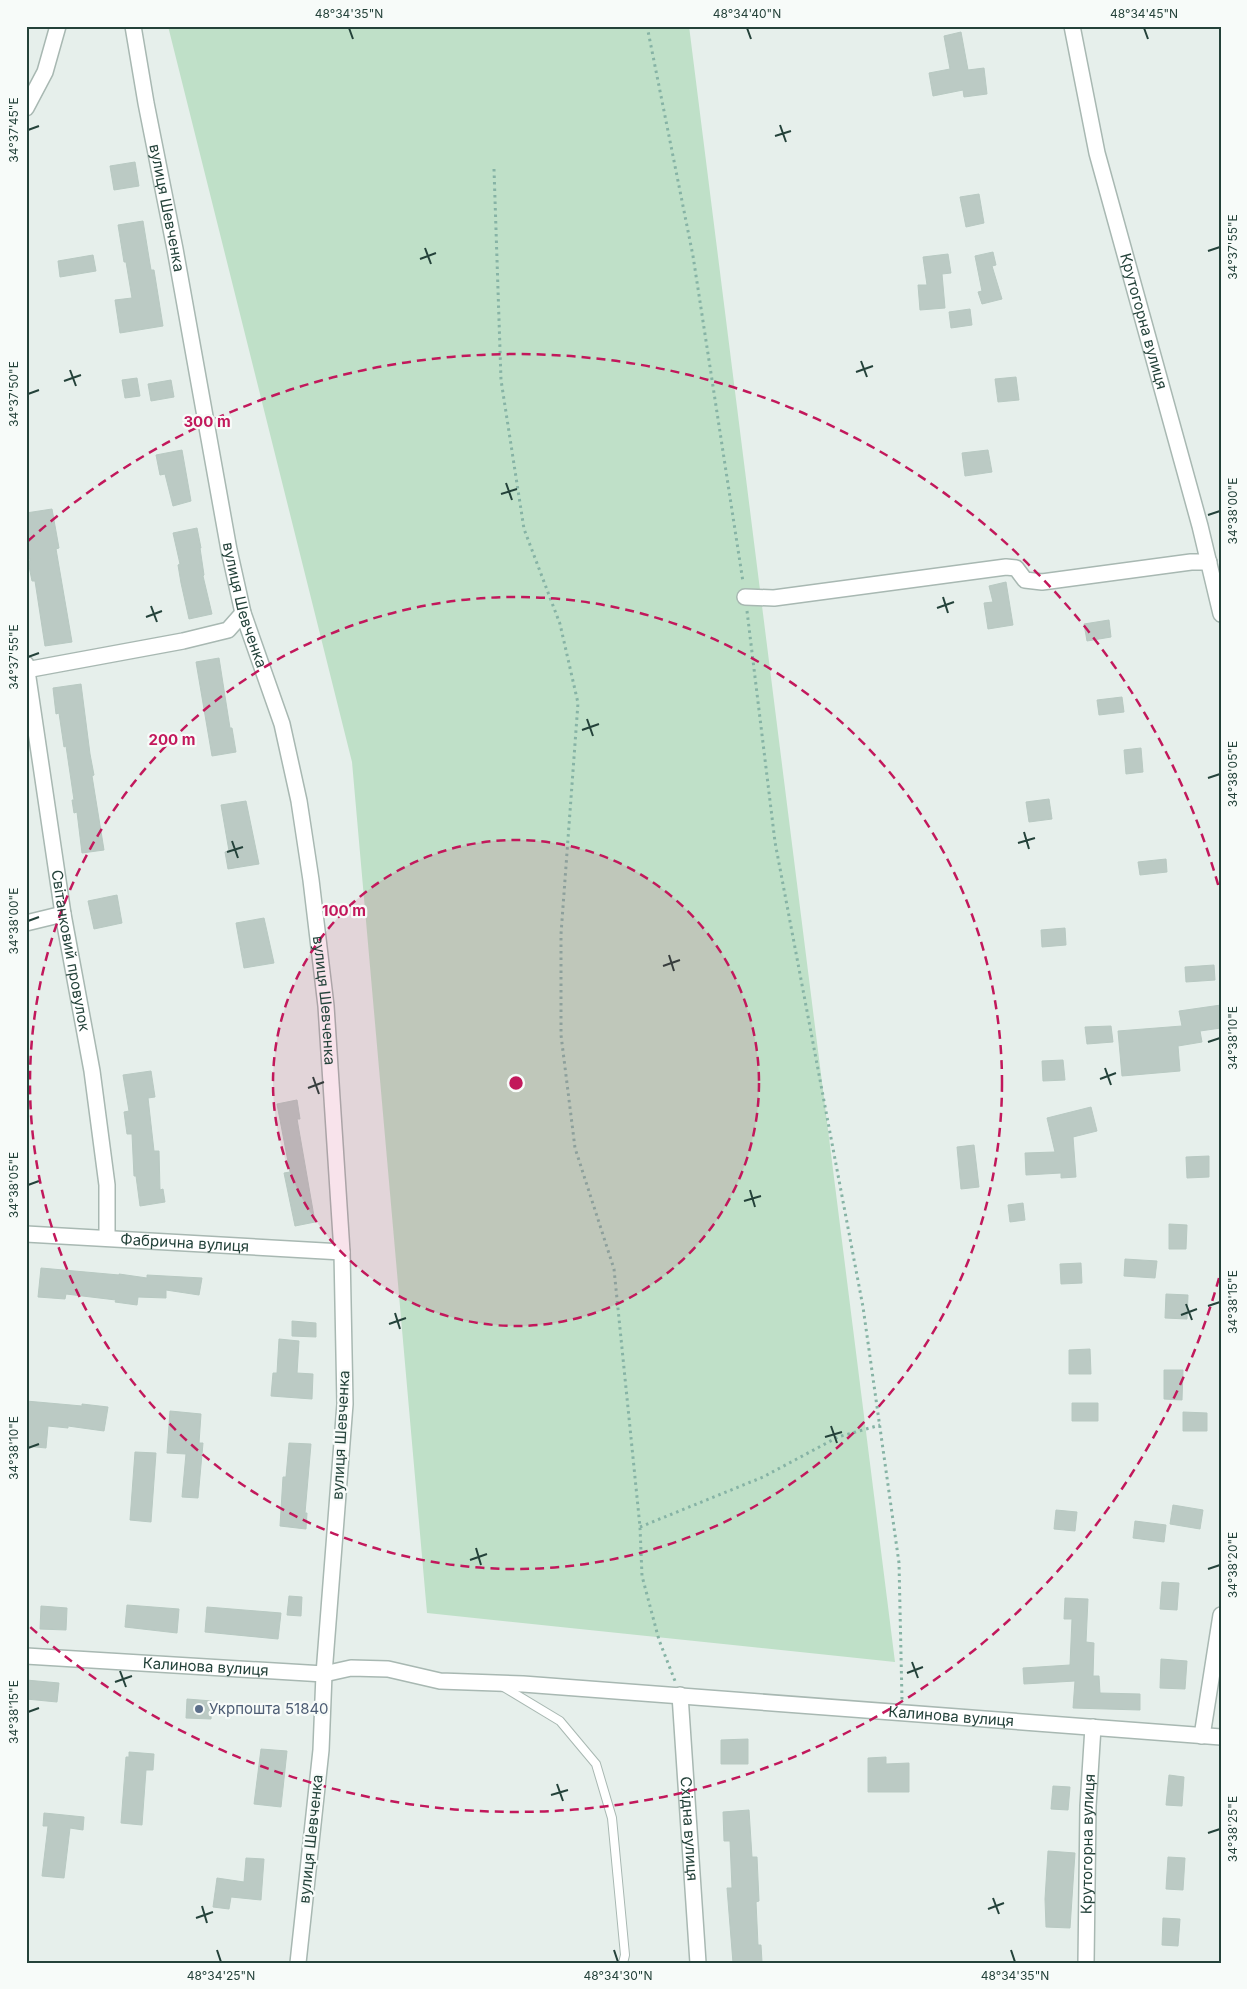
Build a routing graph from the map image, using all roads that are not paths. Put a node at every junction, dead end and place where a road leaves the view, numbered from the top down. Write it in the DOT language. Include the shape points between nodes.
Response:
graph roads {
  1 [pos="58,26"];
  2 [pos="132,26"];
  3 [pos="1072,26"];
  4 [pos="26,108"];
  5 [pos="1209,562"];
  6 [pos="745,597"];
  7 [pos="243,613"];
  8 [pos="1221,614"];
  9 [pos="27,668"];
  10 [pos="63,914"];
  11 [pos="26,923"];
  12 [pos="26,1234"];
  13 [pos="107,1237"];
  14 [pos="342,1252"];
  15 [pos="1221,1615"];
  16 [pos="26,1656"];
  17 [pos="324,1674"];
  18 [pos="496,1683"];
  19 [pos="680,1695"];
  20 [pos="1093,1727"];
  21 [pos="1202,1736"];
  22 [pos="1221,1737"];
  23 [pos="298,1963"];
  24 [pos="624,1963"];
  25 [pos="698,1963"];
  26 [pos="1086,1963"];
  1 -- 4 [label="street" via="45,72"];
  2 -- 7 [label="street, вулиця Шевченка"];
  3 -- 5 [label="street, Крутогорна вулиця" via="1097,153"];
  5 -- 6 [label="street" via="1042,582 1025,580 1016,568 1006,568 774,598"];
  5 -- 8 [label="street, Крутогорна вулиця"];
  7 -- 9 [label="street" via="228,630"];
  7 -- 14 [label="street, вулиця Шевченка" via="282,724 312,880 326,1006"];
  9 -- 10 [label="street, Світанковий провулок"];
  10 -- 11 [label="street"];
  10 -- 13 [label="street, Світанковий провулок" via="92,1071 107,1186"];
  12 -- 13 [label="street, Фабрична вулиця"];
  13 -- 14 [label="street, Фабрична вулиця"];
  14 -- 17 [label="street, вулиця Шевченка" via="345,1404"];
  15 -- 21 [label="street"];
  16 -- 17 [label="street, Калинова вулиця"];
  17 -- 18 [label="street, Калинова вулиця" via="351,1668 388,1669 440,1682"];
  17 -- 23 [label="street, вулиця Шевченка" via="320,1750"];
  18 -- 19 [label="street, Калинова вулиця"];
  18 -- 24 [label="lane" via="560,1721 596,1764 612,1818"];
  19 -- 20 [label="street, Калинова вулиця"];
  19 -- 25 [label="street, Східна вулиця"];
  20 -- 21 [label="street, Калинова вулиця"];
  20 -- 26 [label="street, Крутогорна вулиця" via="1088,1806"];
  21 -- 22 [label="street, Калинова вулиця"];
}
